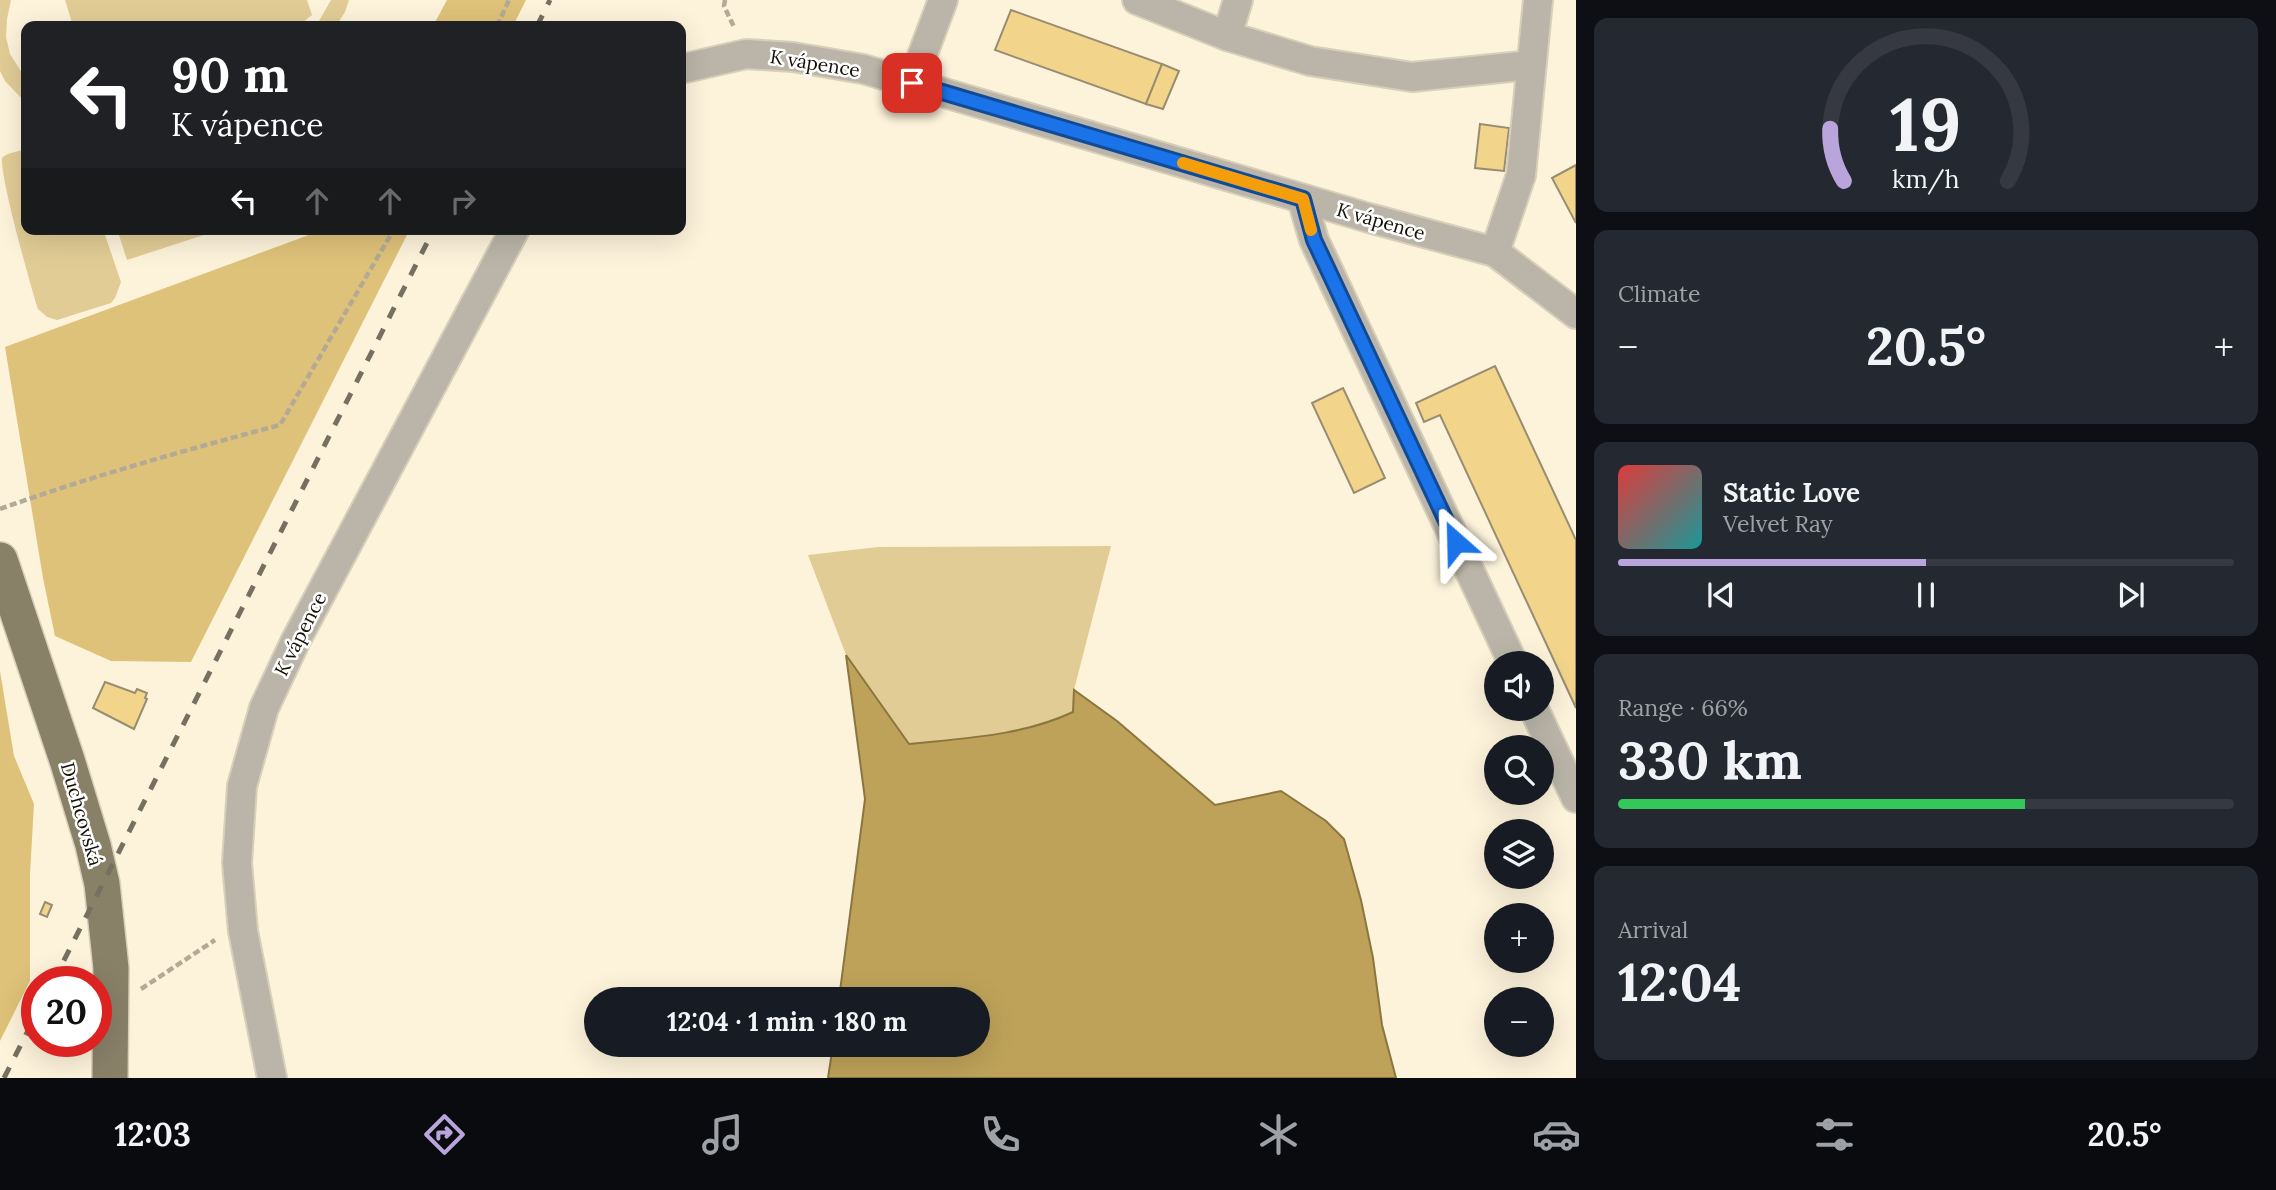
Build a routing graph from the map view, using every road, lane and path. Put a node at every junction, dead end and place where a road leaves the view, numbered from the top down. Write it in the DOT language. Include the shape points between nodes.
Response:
graph roads {
  1 [pos="509,0"];
  2 [pos="943,0"];
  3 [pos="1137,0"];
  4 [pos="1238,0"];
  5 [pos="1538,0"];
  6 [pos="499,21"];
  7 [pos="1227,36"];
  8 [pos="1531,65"];
  9 [pos="686,68"];
  10 [pos="912,83"];
  11 [pos="1303,199"];
  12 [pos="391,235"];
  13 [pos="512,235"];
  14 [pos="1495,252"];
  15 [pos="1576,314"];
  16 [pos="0,509"];
  17 [pos="0,560"];
  18 [pos="1507,651"];
  19 [pos="1540,721"];
  20 [pos="1576,798"];
  21 [pos="243,931"];
  22 [pos="109,966"];
  23 [pos="112,1003"];
  24 [pos="110,1057"];
  25 [pos="110,1078"];
  26 [pos="272,1078"];
  1 -- 6 [label="path"];
  2 -- 10 [label="street"];
  3 -- 7 [label="street"];
  4 -- 7 [label="street"];
  5 -- 8 [label="street"];
  7 -- 8 [label="street" via="1310,61 1412,77"];
  8 -- 14 [label="street" via="1521,175"];
  9 -- 10 [label="street, K vápence" via="758,54 863,69"];
  10 -- 11 [label="street, K vápence"];
  11 -- 14 [label="street, K vápence"];
  11 -- 18 [label="street" via="1314,240"];
  12 -- 16 [label="path" via="280,425 153,459"];
  13 -- 21 [label="street, K vápence" via="264,708 242,786 237,863"];
  14 -- 15 [label="street, K vápence"];
  17 -- 22 [label="main road, Duchcovská" via="93,845 106,910"];
  19 -- 20 [label="street"];
  21 -- 23 [label="path" via="225,934"];
  21 -- 26 [label="street, K vápence"];
  24 -- 25 [label="main road, Duchcovská"];
}
